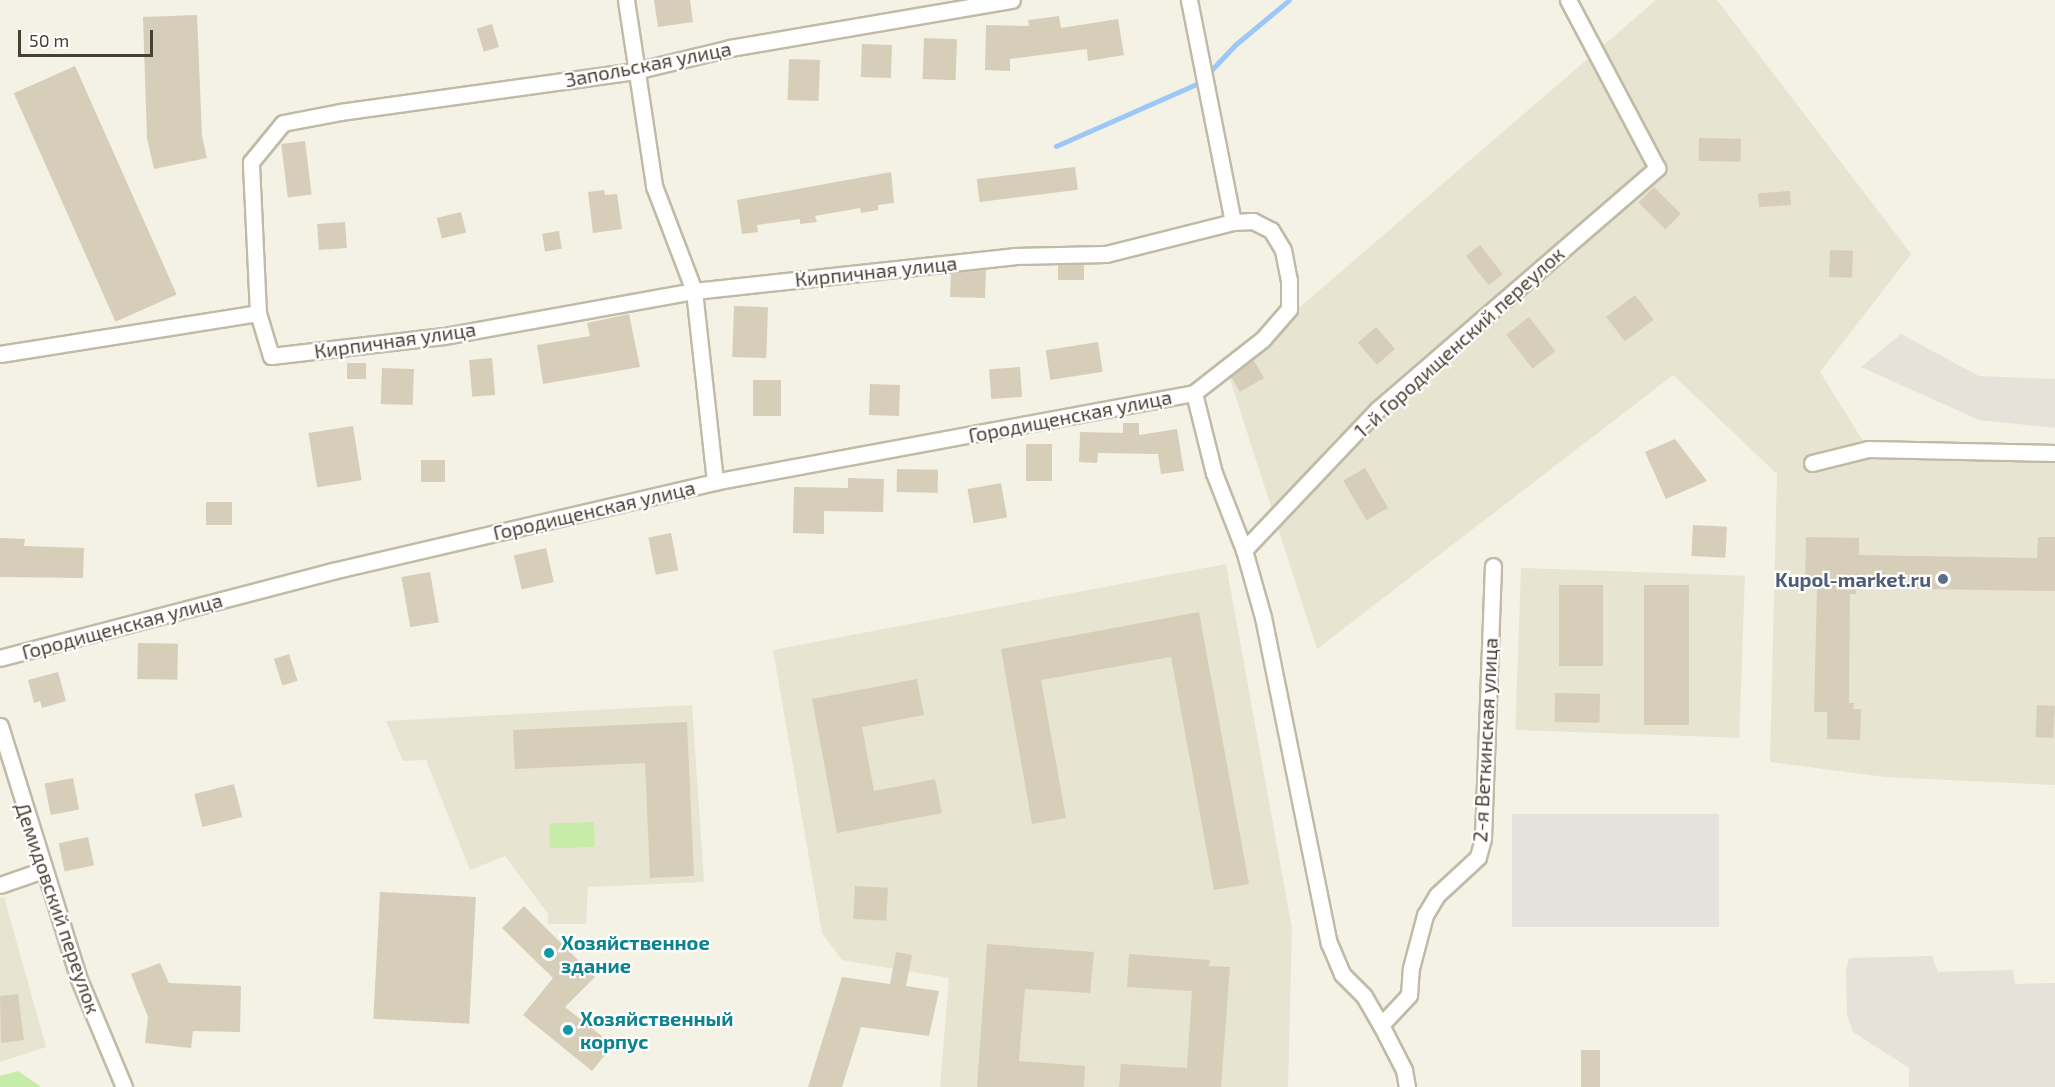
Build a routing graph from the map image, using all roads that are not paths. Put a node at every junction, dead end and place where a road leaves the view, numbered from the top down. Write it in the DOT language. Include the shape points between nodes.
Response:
graph roads {
  1 [pos="626,0"];
  2 [pos="1012,0"];
  3 [pos="1190,0"];
  4 [pos="1568,0"];
  5 [pos="635,71"];
  6 [pos="1233,222"];
  7 [pos="694,291"];
  8 [pos="258,313"];
  9 [pos="0,354"];
  10 [pos="1194,393"];
  11 [pos="2055,453"];
  12 [pos="1812,463"];
  13 [pos="716,482"];
  14 [pos="1244,550"];
  15 [pos="1493,566"];
  16 [pos="0,658"];
  17 [pos="0,726"];
  18 [pos="43,870"];
  19 [pos="0,885"];
  20 [pos="1381,1025"];
  21 [pos="124,1087"];
  22 [pos="1407,1087"];
  1 -- 5 [label="street"];
  2 -- 5 [label="street, Запольская улица" via="730,48"];
  3 -- 6 [label="street"];
  4 -- 14 [label="street, 1-й Городищенский переулок" via="1657,168 1378,410"];
  5 -- 7 [label="street" via="654,186"];
  5 -- 8 [label="street, Запольская улица" via="283,123 251,162"];
  6 -- 7 [label="street, Кирпичная улица" via="1107,254 1014,256"];
  6 -- 10 [label="street, Кирпичная улица" via="1253,221 1271,230 1283,250 1289,309 1263,339"];
  7 -- 8 [label="street, Кирпичная улица" via="444,336 271,357"];
  7 -- 13 [label="street"];
  8 -- 9 [label="street"];
  10 -- 13 [label="street, Городищенская улица"];
  10 -- 14 [label="street" via="1214,473"];
  11 -- 12 [label="street" via="1868,449"];
  13 -- 16 [label="street, Городищенская улица" via="333,571"];
  14 -- 20 [label="street" via="1263,617 1329,943 1342,974 1364,996"];
  15 -- 20 [label="street, 2-я Веткинская улица" via="1483,838 1478,857 1437,895 1425,915 1411,968 1409,995"];
  17 -- 18 [label="street, Демидовский переулок"];
  18 -- 19 [label="street"];
  18 -- 21 [label="street, Демидовский переулок" via="78,977"];
  20 -- 22 [label="street" via="1404,1070"];
}
